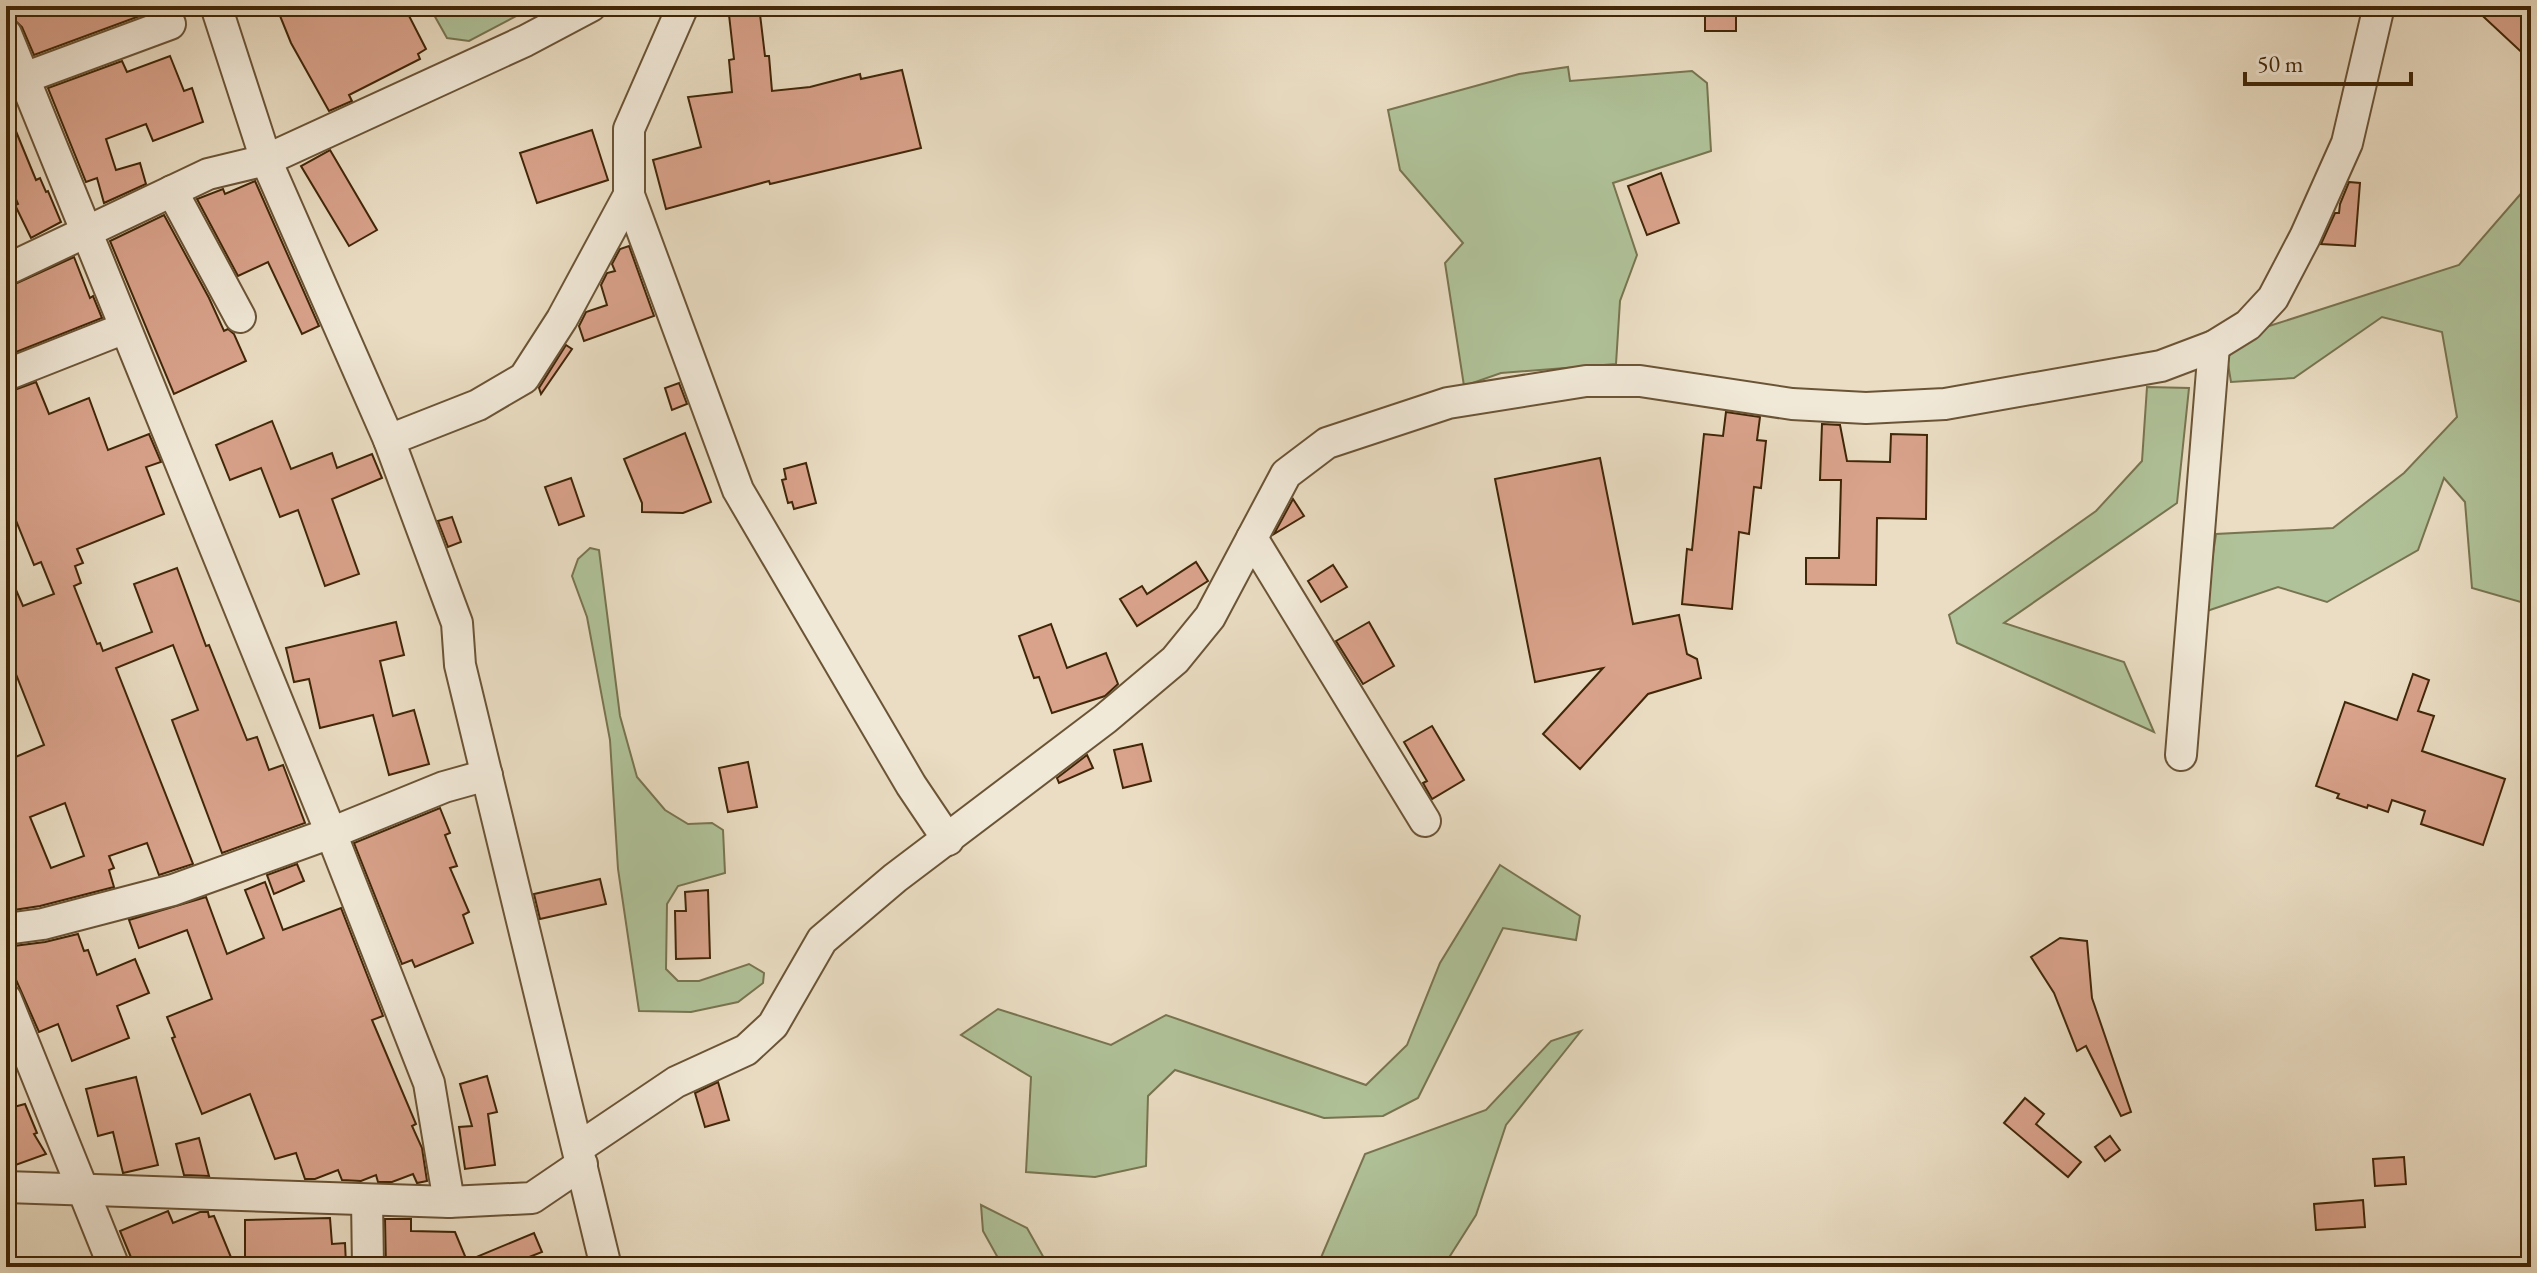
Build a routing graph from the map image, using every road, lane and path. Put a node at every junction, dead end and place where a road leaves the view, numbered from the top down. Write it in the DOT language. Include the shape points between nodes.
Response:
graph roads {
  1 [pos="216,6"];
  2 [pos="591,6"];
  3 [pos="683,6"];
  4 [pos="2379,6"];
  5 [pos="170,24"];
  6 [pos="6,34"];
  7 [pos="24,78"];
  8 [pos="266,160"];
  9 [pos="172,191"];
  10 [pos="629,195"];
  11 [pos="85,231"];
  12 [pos="6,270"];
  13 [pos="240,317"];
  14 [pos="125,328"];
  15 [pos="2214,346"];
  16 [pos="6,375"];
  17 [pos="389,440"];
  18 [pos="1252,538"];
  19 [pos="2181,755"];
  20 [pos="487,775"];
  21 [pos="1425,821"];
  22 [pos="331,833"];
  23 [pos="948,840"];
  24 [pos="6,929"];
  25 [pos="6,999"];
  26 [pos="580,1156"];
  27 [pos="6,1187"];
  28 [pos="83,1191"];
  29 [pos="367,1200"];
  30 [pos="449,1202"];
  31 [pos="114,1267"];
  32 [pos="368,1267"];
  33 [pos="606,1267"];
  1 -- 8 [label="street"];
  2 -- 8 [label="street"];
  3 -- 10 [label="street" via="629,129"];
  4 -- 15 [label="street" via="2347,143 2305,237 2273,298 2248,325"];
  5 -- 7 [label="street"];
  6 -- 7 [label="street"];
  7 -- 11 [label="street"];
  8 -- 9 [label="street" via="208,174"];
  8 -- 17 [label="street"];
  9 -- 11 [label="street"];
  9 -- 13 [label="street"];
  10 -- 17 [label="street" via="524,378 478,405"];
  10 -- 23 [label="street" via="738,490"];
  11 -- 12 [label="street"];
  11 -- 14 [label="street"];
  14 -- 16 [label="street"];
  14 -- 22 [label="street"];
  15 -- 18 [label="street" via="2161,366 1945,404 1792,404 1640,381 1586,381 1448,403 1327,443 1286,474"];
  15 -- 19 [label="street"];
  17 -- 20 [label="street" via="457,623 460,665"];
  18 -- 21 [label="street"];
  18 -- 23 [label="street" via="1210,617 1175,660"];
  20 -- 22 [label="street"];
  20 -- 26 [label="street"];
  22 -- 24 [label="street" via="173,890"];
  22 -- 30 [label="street" via="429,1083"];
  23 -- 26 [label="street" via="822,940 773,1025 746,1050 676,1082"];
  25 -- 28 [label="street"];
  26 -- 30 [label="street" via="532,1198"];
  26 -- 33 [label="street"];
  27 -- 28 [label="street"];
  28 -- 29 [label="street"];
  28 -- 31 [label="street"];
  29 -- 30 [label="street"];
  29 -- 32 [label="street"];
}
